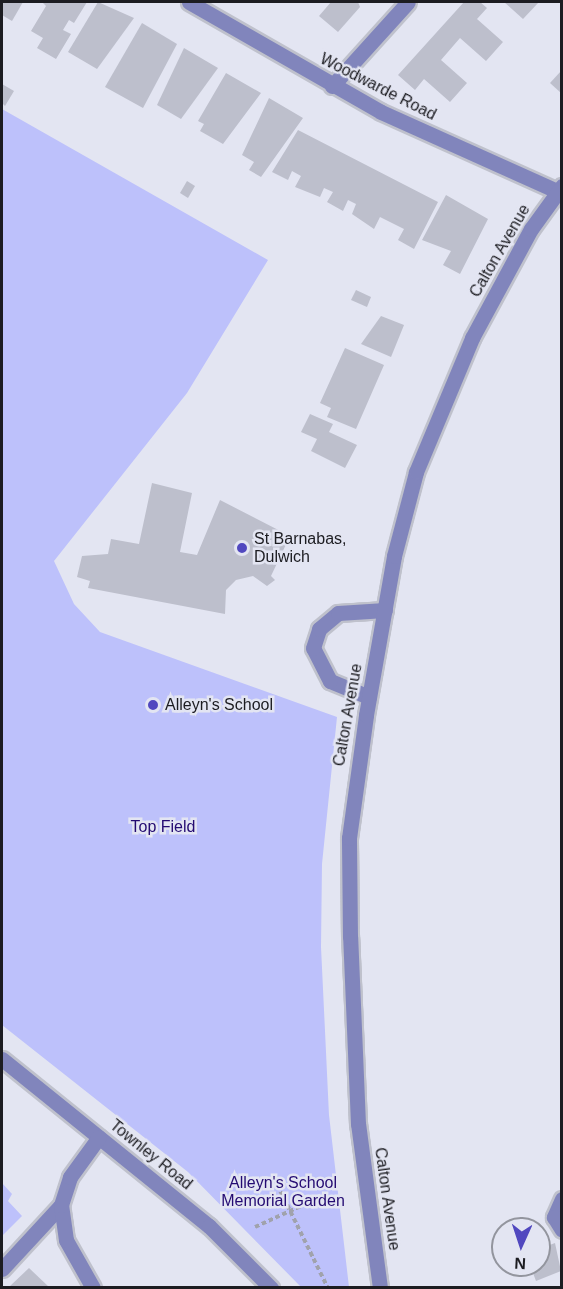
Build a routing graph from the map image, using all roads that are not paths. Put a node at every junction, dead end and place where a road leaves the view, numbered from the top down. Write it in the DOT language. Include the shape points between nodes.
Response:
graph roads {
  1 [pos="189,2"];
  2 [pos="408,2"];
  3 [pos="332,86"];
  4 [pos="559,188"];
  5 [pos="385,610"];
  6 [pos="369,697"];
  7 [pos="2,1059"];
  8 [pos="99,1137"];
  9 [pos="561,1199"];
  10 [pos="61,1205"];
  11 [pos="561,1230"];
  12 [pos="2,1269"];
  13 [pos="93,1287"];
  14 [pos="271,1287"];
  15 [pos="380,1287"];
  1 -- 3 [label="street, Woodwarde Road"];
  2 -- 3 [label="street"];
  3 -- 4 [label="street, Woodwarde Road" via="404,124"];
  4 -- 5 [label="street, Calton Avenue" via="511,263 436,420 402,524"];
  5 -- 6 [label="street, Calton Avenue"];
  5 -- 6 [label="street" via="338,613 319,629 313,648 330,681"];
  6 -- 15 [label="street, Calton Avenue" via="349,838 350,937 358,1124"];
  7 -- 8 [label="street, Townley Road"];
  8 -- 10 [label="street" via="70,1177"];
  8 -- 14 [label="street, Townley Road" via="209,1226"];
  9 -- 11 [label="street" via="554,1217"];
  10 -- 12 [label="street"];
  10 -- 13 [label="street" via="66,1240"];
}
